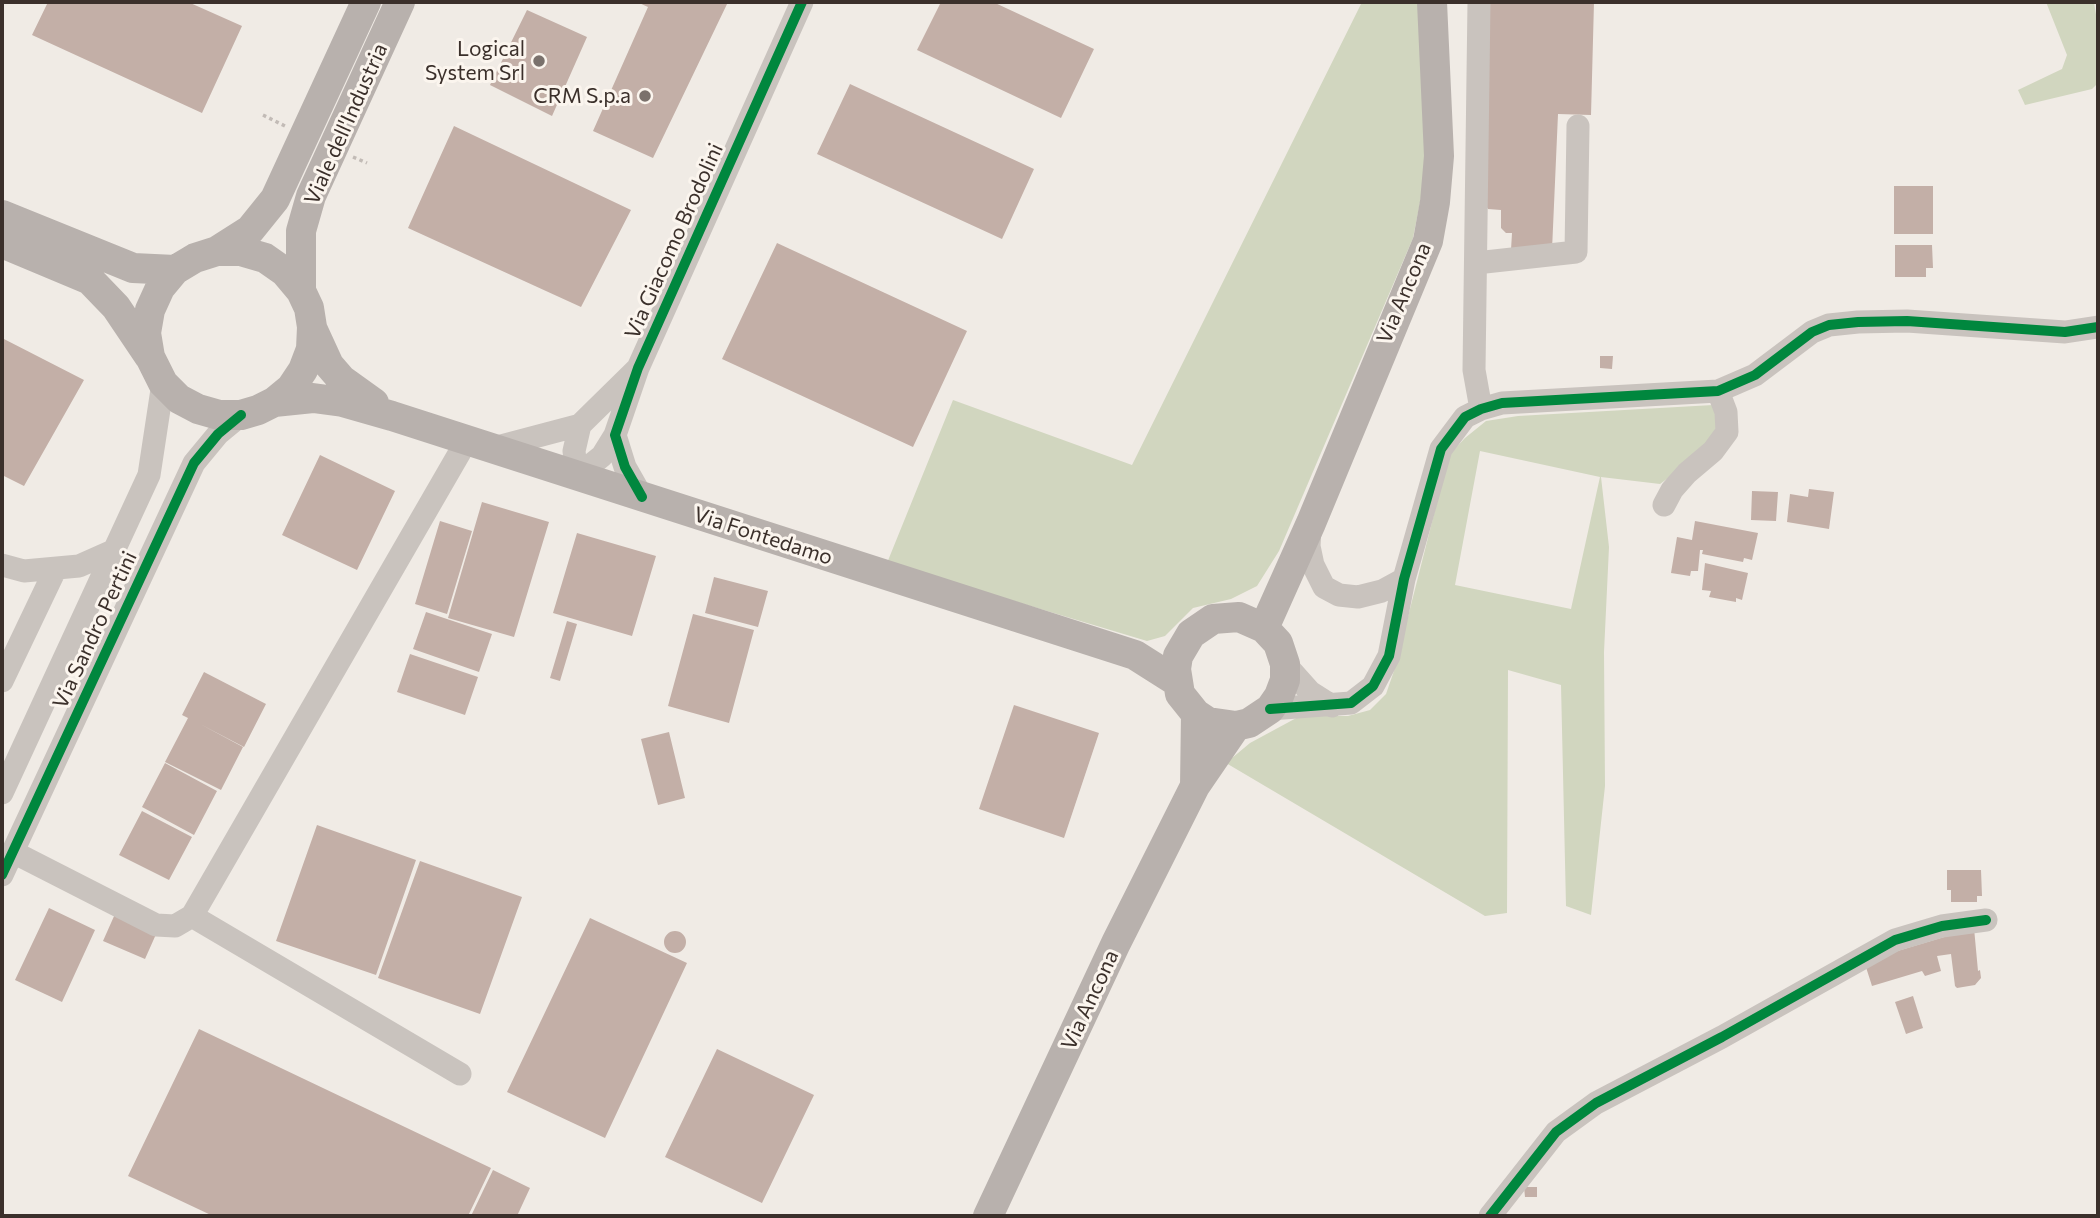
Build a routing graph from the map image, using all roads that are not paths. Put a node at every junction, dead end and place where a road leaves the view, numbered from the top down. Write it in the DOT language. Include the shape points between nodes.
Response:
graph roads {
  1 [pos="366,2"];
  2 [pos="400,2"];
  3 [pos="802,2"];
  4 [pos="1432,2"];
  5 [pos="1479,2"];
  6 [pos="1578,126"];
  7 [pos="2,215"];
  8 [pos="2,243"];
  9 [pos="217,251"];
  10 [pos="1476,262"];
  11 [pos="175,270"];
  12 [pos="301,291"];
  13 [pos="312,327"];
  14 [pos="2098,327"];
  15 [pos="638,368"];
  16 [pos="157,370"];
  17 [pos="1718,391"];
  18 [pos="274,402"];
  19 [pos="1481,409"];
  20 [pos="241,415"];
  21 [pos="392,416"];
  22 [pos="580,425"];
  23 [pos="615,435"];
  24 [pos="480,444"];
  25 [pos="577,476"];
  26 [pos="642,497"];
  27 [pos="1664,505"];
  28 [pos="1311,523"];
  29 [pos="115,550"];
  30 [pos="2,565"];
  31 [pos="56,568"];
  32 [pos="1404,579"];
  33 [pos="1251,623"];
  34 [pos="1183,644"];
  35 [pos="1135,655"];
  36 [pos="1285,663"];
  37 [pos="2,681"];
  38 [pos="1176,681"];
  39 [pos="1332,706"];
  40 [pos="1270,709"];
  41 [pos="1196,714"];
  42 [pos="1236,726"];
  43 [pos="1195,786"];
  44 [pos="2,793"];
  45 [pos="12,852"];
  46 [pos="2,875"];
  47 [pos="192,916"];
  48 [pos="1986,920"];
  49 [pos="460,1074"];
  50 [pos="988,1216"];
  51 [pos="1490,1216"];
  1 -- 9 [label="main road, Viale dell'Industria" via="275,199 250,230"];
  2 -- 12 [label="main road, Viale dell'Industria" via="311,196 301,231"];
  3 -- 15 [label="street, Via Giacomo Brodolini"];
  4 -- 28 [label="main road, Via Ancona" via="1439,156 1427,241"];
  5 -- 10 [label="street"];
  6 -- 10 [label="street" via="1576,252"];
  7 -- 11 [label="main road, Via Fontedamo" via="132,268"];
  8 -- 16 [label="main road, Via Fontedamo" via="90,280 116,307"];
  9 -- 11 [label="main road, Via Fontedamo"];
  9 -- 12 [label="main road, Via Fontedamo" via="265,258"];
  10 -- 19 [label="street" via="1474,370"];
  11 -- 16 [label="main road, Via Fontedamo" via="150,310 146,333"];
  12 -- 13 [label="main road, Via Fontedamo"];
  13 -- 18 [label="main road, Via Fontedamo" via="311,349 303,370"];
  13 -- 21 [label="main road, Via Fontedamo" via="329,365 342,380"];
  14 -- 17 [label="street" via="2065,332 1907,321 1829,325 1812,332 1755,375"];
  15 -- 22 [label="street, Via Giacomo Brodolini"];
  15 -- 23 [label="street, Via Giacomo Brodolini"];
  16 -- 20 [label="main road, Via Fontedamo" via="179,399 219,415"];
  16 -- 29 [label="street, Via Sandro Pertini" via="149,475"];
  17 -- 19 [label="street"];
  17 -- 27 [label="street" via="1727,432 1672,490"];
  18 -- 20 [label="main road, Via Fontedamo"];
  18 -- 21 [label="main road, Via Fontedamo" via="313,398"];
  19 -- 32 [label="street" via="1465,417 1441,449"];
  20 -- 45 [label="street, Via Sandro Pertini" via="194,463"];
  21 -- 24 [label="main road, Via Fontedamo"];
  22 -- 24 [label="street, Via Giacomo Brodolini"];
  22 -- 25 [label="street" via="574,451"];
  23 -- 25 [label="street, Via Giacomo Brodolini" via="602,456"];
  23 -- 26 [label="street" via="625,467"];
  24 -- 25 [label="main road, Via Fontedamo"];
  24 -- 47 [label="street"];
  25 -- 26 [label="main road, Via Fontedamo"];
  26 -- 35 [label="main road, Via Fontedamo"];
  28 -- 32 [label="street" via="1309,546 1324,587 1357,597"];
  28 -- 33 [label="main road, Via Ancona" via="1290,567"];
  29 -- 31 [label="street" via="79,566"];
  29 -- 44 [label="street, Via Sandro Pertini"];
  30 -- 31 [label="street" via="24,571"];
  31 -- 37 [label="street"];
  32 -- 39 [label="street" via="1389,656 1373,686 1351,703"];
  33 -- 34 [label="main road" via="1213,620"];
  33 -- 36 [label="main road" via="1278,643"];
  34 -- 35 [label="main road"];
  34 -- 38 [label="main road"];
  35 -- 38 [label="main road, Via Fontedamo"];
  36 -- 39 [label="street" via="1310,692"];
  36 -- 40 [label="main road" via="1285,680"];
  38 -- 41 [label="main road"];
  39 -- 40 [label="street"];
  40 -- 42 [label="main road, Via Ancona"];
  41 -- 42 [label="main road" via="1208,722"];
  41 -- 43 [label="main road, Via Ancona"];
  42 -- 43 [label="main road, Via Ancona"];
  43 -- 50 [label="main road, Via Ancona"];
  45 -- 46 [label="street, Via Sandro Pertini"];
  45 -- 47 [label="street" via="156,925 175,926"];
  47 -- 49 [label="street"];
  48 -- 51 [label="street" via="1942,926 1895,940 1596,1103 1556,1132"];
}
